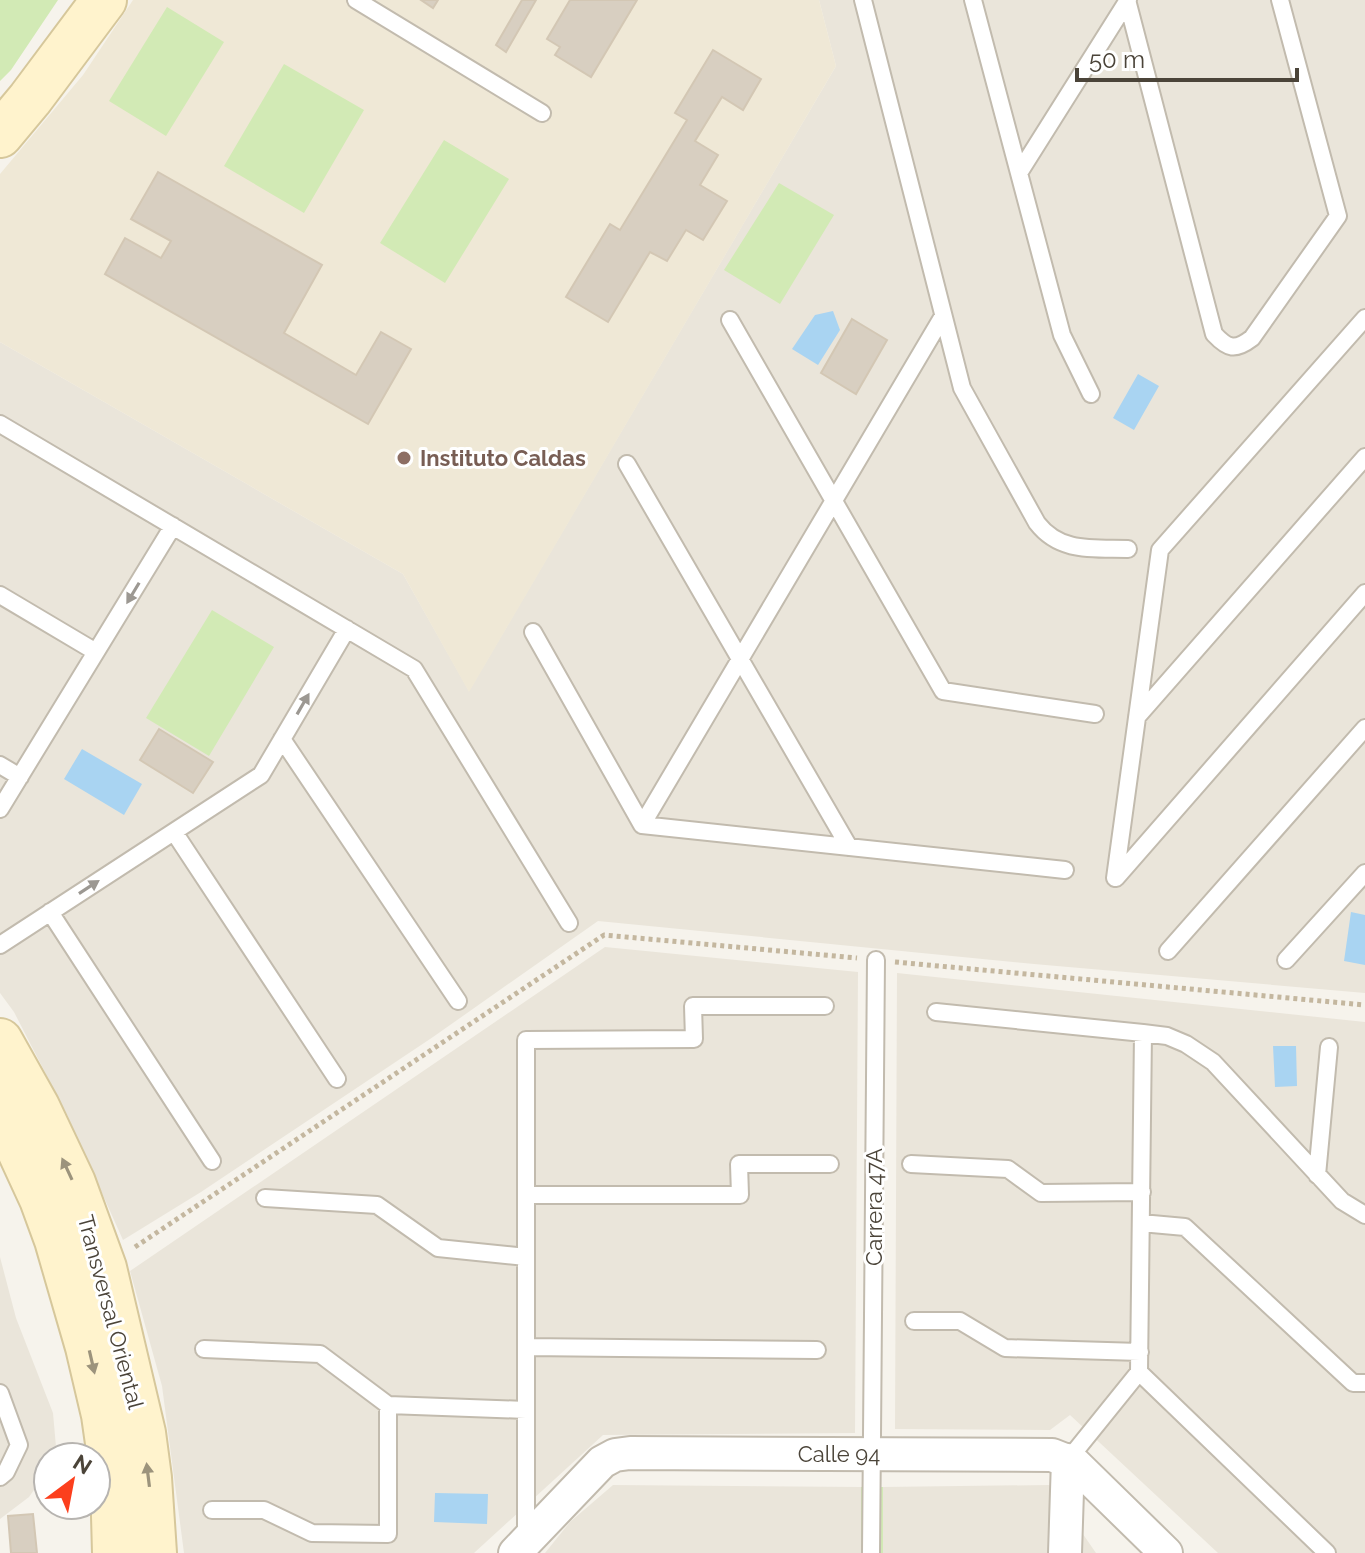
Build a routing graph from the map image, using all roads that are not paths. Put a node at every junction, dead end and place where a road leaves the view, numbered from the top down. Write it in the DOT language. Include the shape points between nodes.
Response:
graph roads {
  1 [pos="104,0"];
  2 [pos="356,0"];
  3 [pos="863,0"];
  4 [pos="973,0"];
  5 [pos="1128,0"];
  6 [pos="1280,0"];
  7 [pos="542,113"];
  8 [pos="0,135"];
  9 [pos="1019,173"];
  10 [pos="943,316"];
  11 [pos="1365,318"];
  12 [pos="730,320"];
  13 [pos="1091,394"];
  14 [pos="0,424"];
  15 [pos="1365,457"];
  16 [pos="627,464"];
  17 [pos="834,501"];
  18 [pos="173,526"];
  19 [pos="1128,549"];
  20 [pos="1365,593"];
  21 [pos="0,595"];
  22 [pos="347,629"];
  23 [pos="533,632"];
  24 [pos="96,652"];
  25 [pos="740,659"];
  26 [pos="1095,714"];
  27 [pos="1137,717"];
  28 [pos="1365,728"];
  29 [pos="282,739"];
  30 [pos="0,765"];
  31 [pos="20,777"];
  32 [pos="0,809"];
  33 [pos="642,825"];
  34 [pos="174,832"];
  35 [pos="849,847"];
  36 [pos="1065,870"];
  37 [pos="1365,873"];
  38 [pos="50,912"];
  39 [pos="569,923"];
  40 [pos="0,945"];
  41 [pos="1168,951"];
  42 [pos="876,960"];
  43 [pos="1286,960"];
  44 [pos="458,1001"];
  45 [pos="825,1006"];
  46 [pos="936,1012"];
  47 [pos="1143,1033"];
  48 [pos="0,1041"];
  49 [pos="1329,1047"];
  50 [pos="337,1079"];
  51 [pos="0,1108"];
  52 [pos="212,1161"];
  53 [pos="830,1164"];
  54 [pos="911,1164"];
  55 [pos="1317,1175"];
  56 [pos="1142,1192"];
  57 [pos="526,1195"];
  58 [pos="265,1198"];
  59 [pos="1365,1215"];
  60 [pos="1141,1223"];
  61 [pos="526,1257"];
  62 [pos="914,1321"];
  63 [pos="526,1347"];
  64 [pos="204,1349"];
  65 [pos="817,1350"];
  66 [pos="1140,1352"];
  67 [pos="1139,1372"];
  68 [pos="1365,1383"];
  69 [pos="0,1393"];
  70 [pos="388,1405"];
  71 [pos="526,1410"];
  72 [pos="872,1454"];
  73 [pos="1068,1460"];
  74 [pos="0,1477"];
  75 [pos="212,1510"];
  76 [pos="520,1547"];
  77 [pos="115,1553"];
  78 [pos="154,1553"];
  79 [pos="871,1553"];
  80 [pos="1065,1553"];
  81 [pos="1166,1553"];
  82 [pos="1327,1553"];
  1 -- 8 [label="main road"];
  2 -- 7 [label="lane"];
  3 -- 10 [label="lane"];
  4 -- 9 [label="lane"];
  5 -- 6 [label="lane" via="1214,334 1231,347 1252,338 1338,216"];
  5 -- 9 [label="lane"];
  9 -- 13 [label="lane" via="1062,335"];
  10 -- 17 [label="lane"];
  10 -- 19 [label="lane" via="962,388 1046,535 1074,547"];
  11 -- 27 [label="lane" via="1160,550"];
  12 -- 17 [label="lane"];
  14 -- 18 [label="lane"];
  15 -- 27 [label="lane"];
  16 -- 25 [label="lane"];
  17 -- 25 [label="lane"];
  17 -- 26 [label="lane" via="943,691"];
  18 -- 22 [label="lane"];
  18 -- 24 [label="lane, one-way"];
  20 -- 27 [label="lane" via="1115,878"];
  21 -- 24 [label="lane"];
  29 -- 22 [label="lane, one-way"];
  22 -- 39 [label="lane" via="414,669"];
  23 -- 33 [label="lane"];
  24 -- 31 [label="lane"];
  25 -- 33 [label="lane"];
  25 -- 35 [label="lane"];
  28 -- 41 [label="lane"];
  29 -- 34 [label="lane" via="261,775"];
  29 -- 44 [label="lane"];
  30 -- 31 [label="lane"];
  31 -- 32 [label="lane"];
  33 -- 35 [label="lane"];
  38 -- 34 [label="lane, one-way"];
  34 -- 50 [label="lane"];
  35 -- 36 [label="lane"];
  37 -- 43 [label="lane"];
  38 -- 40 [label="lane"];
  38 -- 52 [label="lane"];
  42 -- 72 [label="lane, Carrera 47A"];
  45 -- 57 [label="lane" via="693,1006 694,1039 526,1040"];
  46 -- 47 [label="lane"];
  47 -- 55 [label="lane" via="1167,1036 1213,1062"];
  47 -- 56 [label="lane"];
  78 -- 48 [label="main road, Transversal Oriental, one-way" via="143,1433 104,1268 73,1183"];
  49 -- 55 [label="lane"];
  51 -- 77 [label="main road, Transversal Oriental, one-way" via="42,1199 88,1347 111,1463"];
  53 -- 57 [label="lane" via="739,1164 740,1195"];
  54 -- 56 [label="lane" via="1008,1169 1041,1193"];
  55 -- 59 [label="lane"];
  56 -- 60 [label="lane"];
  57 -- 61 [label="lane"];
  58 -- 61 [label="lane" via="377,1205 438,1248"];
  60 -- 66 [label="lane"];
  60 -- 68 [label="lane" via="1185,1227 1353,1383"];
  61 -- 63 [label="lane"];
  62 -- 66 [label="lane" via="960,1321 1005,1348"];
  63 -- 65 [label="lane"];
  63 -- 71 [label="lane"];
  64 -- 70 [label="lane" via="320,1354"];
  66 -- 67 [label="lane"];
  67 -- 73 [label="lane"];
  67 -- 82 [label="lane"];
  69 -- 74 [label="lane" via="19,1445"];
  70 -- 71 [label="lane"];
  70 -- 75 [label="lane" via="388,1534 312,1533 264,1510"];
  71 -- 76 [label="lane"];
  72 -- 73 [label="street, Calle 94" via="1052,1455"];
  72 -- 76 [label="street, Calle 94" via="615,1455 602,1462"];
  72 -- 79 [label="lane, Carrera 47A"];
  73 -- 80 [label="street"];
  73 -- 81 [label="street"];
}
